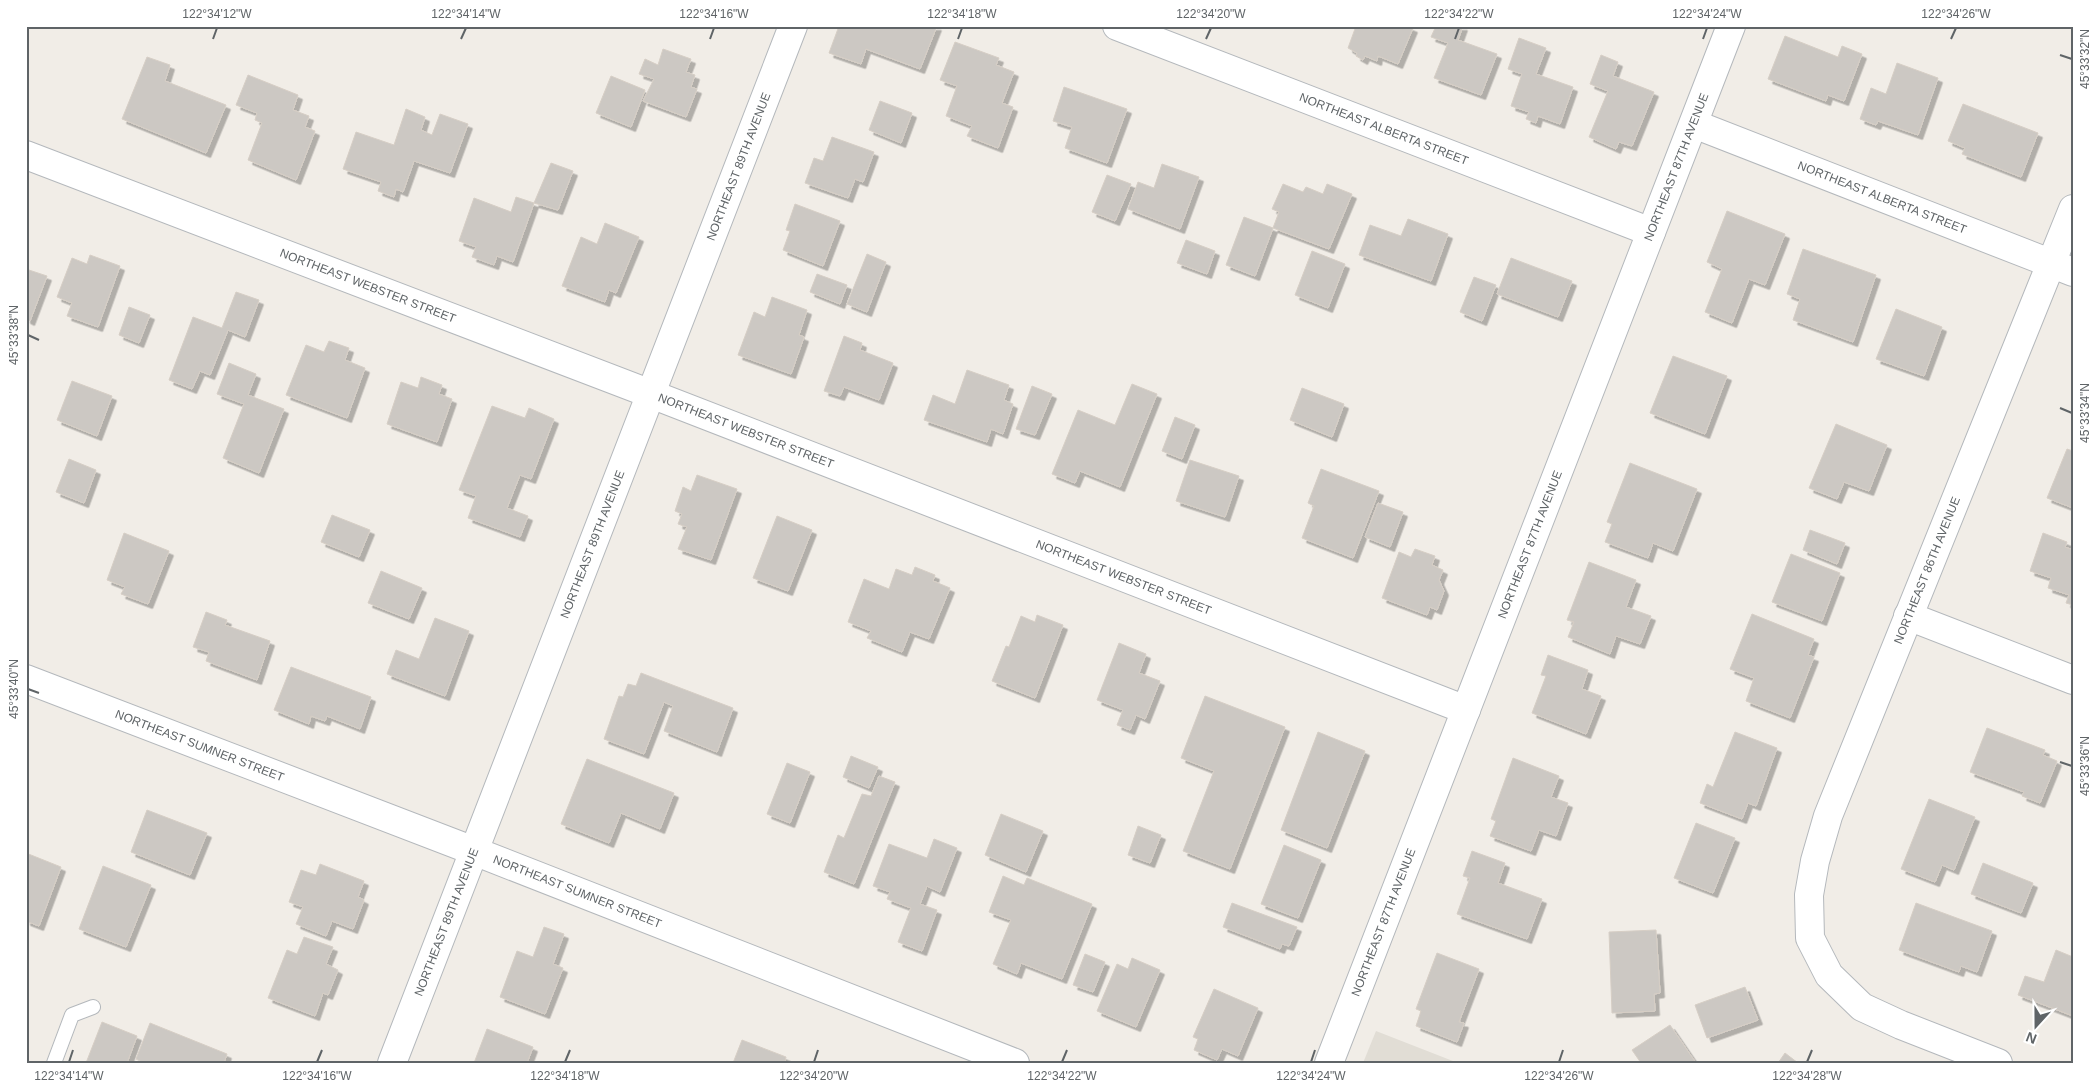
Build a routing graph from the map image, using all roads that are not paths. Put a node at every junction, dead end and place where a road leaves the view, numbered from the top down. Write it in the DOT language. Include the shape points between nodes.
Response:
graph roads {
  1 [pos="793,26"];
  2 [pos="1117,26"];
  3 [pos="1731,26"];
  4 [pos="1694,124"];
  5 [pos="26,155"];
  6 [pos="2073,209"];
  7 [pos="1652,232"];
  8 [pos="2062,268"];
  9 [pos="651,394"];
  10 [pos="1908,616"];
  11 [pos="26,679"];
  12 [pos="2073,680"];
  13 [pos="1466,710"];
  14 [pos="474,851"];
  15 [pos="93,1008"];
  16 [pos="54,1063"];
  17 [pos="392,1063"];
  18 [pos="1015,1063"];
  19 [pos="1329,1063"];
  20 [pos="1998,1063"];
  1 -- 9 [label="street, NORTHEAST 89TH AVENUE"];
  2 -- 7 [label="street, NORTHEAST ALBERTA STREET"];
  3 -- 4 [label="street, NORTHEAST 87TH AVENUE"];
  4 -- 7 [label="street, NORTHEAST 87TH AVENUE"];
  4 -- 8 [label="street, NORTHEAST ALBERTA STREET"];
  5 -- 9 [label="street, NORTHEAST WEBSTER STREET"];
  6 -- 8 [label="street, NORTHEAST 86TH AVENUE"];
  7 -- 13 [label="street, NORTHEAST 87TH AVENUE"];
  8 -- 10 [label="street, NORTHEAST 86TH AVENUE"];
  9 -- 13 [label="street, NORTHEAST WEBSTER STREET"];
  9 -- 14 [label="street, NORTHEAST 89TH AVENUE"];
  10 -- 12 [label="street"];
  10 -- 20 [label="street, NORTHEAST 86TH AVENUE" via="1828,816 1809,895 1810,938 1829,975 1862,1007"];
  11 -- 14 [label="street, NORTHEAST SUMNER STREET"];
  13 -- 19 [label="street, NORTHEAST 87TH AVENUE"];
  14 -- 17 [label="street, NORTHEAST 89TH AVENUE"];
  14 -- 18 [label="street, NORTHEAST SUMNER STREET"];
  15 -- 16 [label="lane" via="72,1015"];
}
